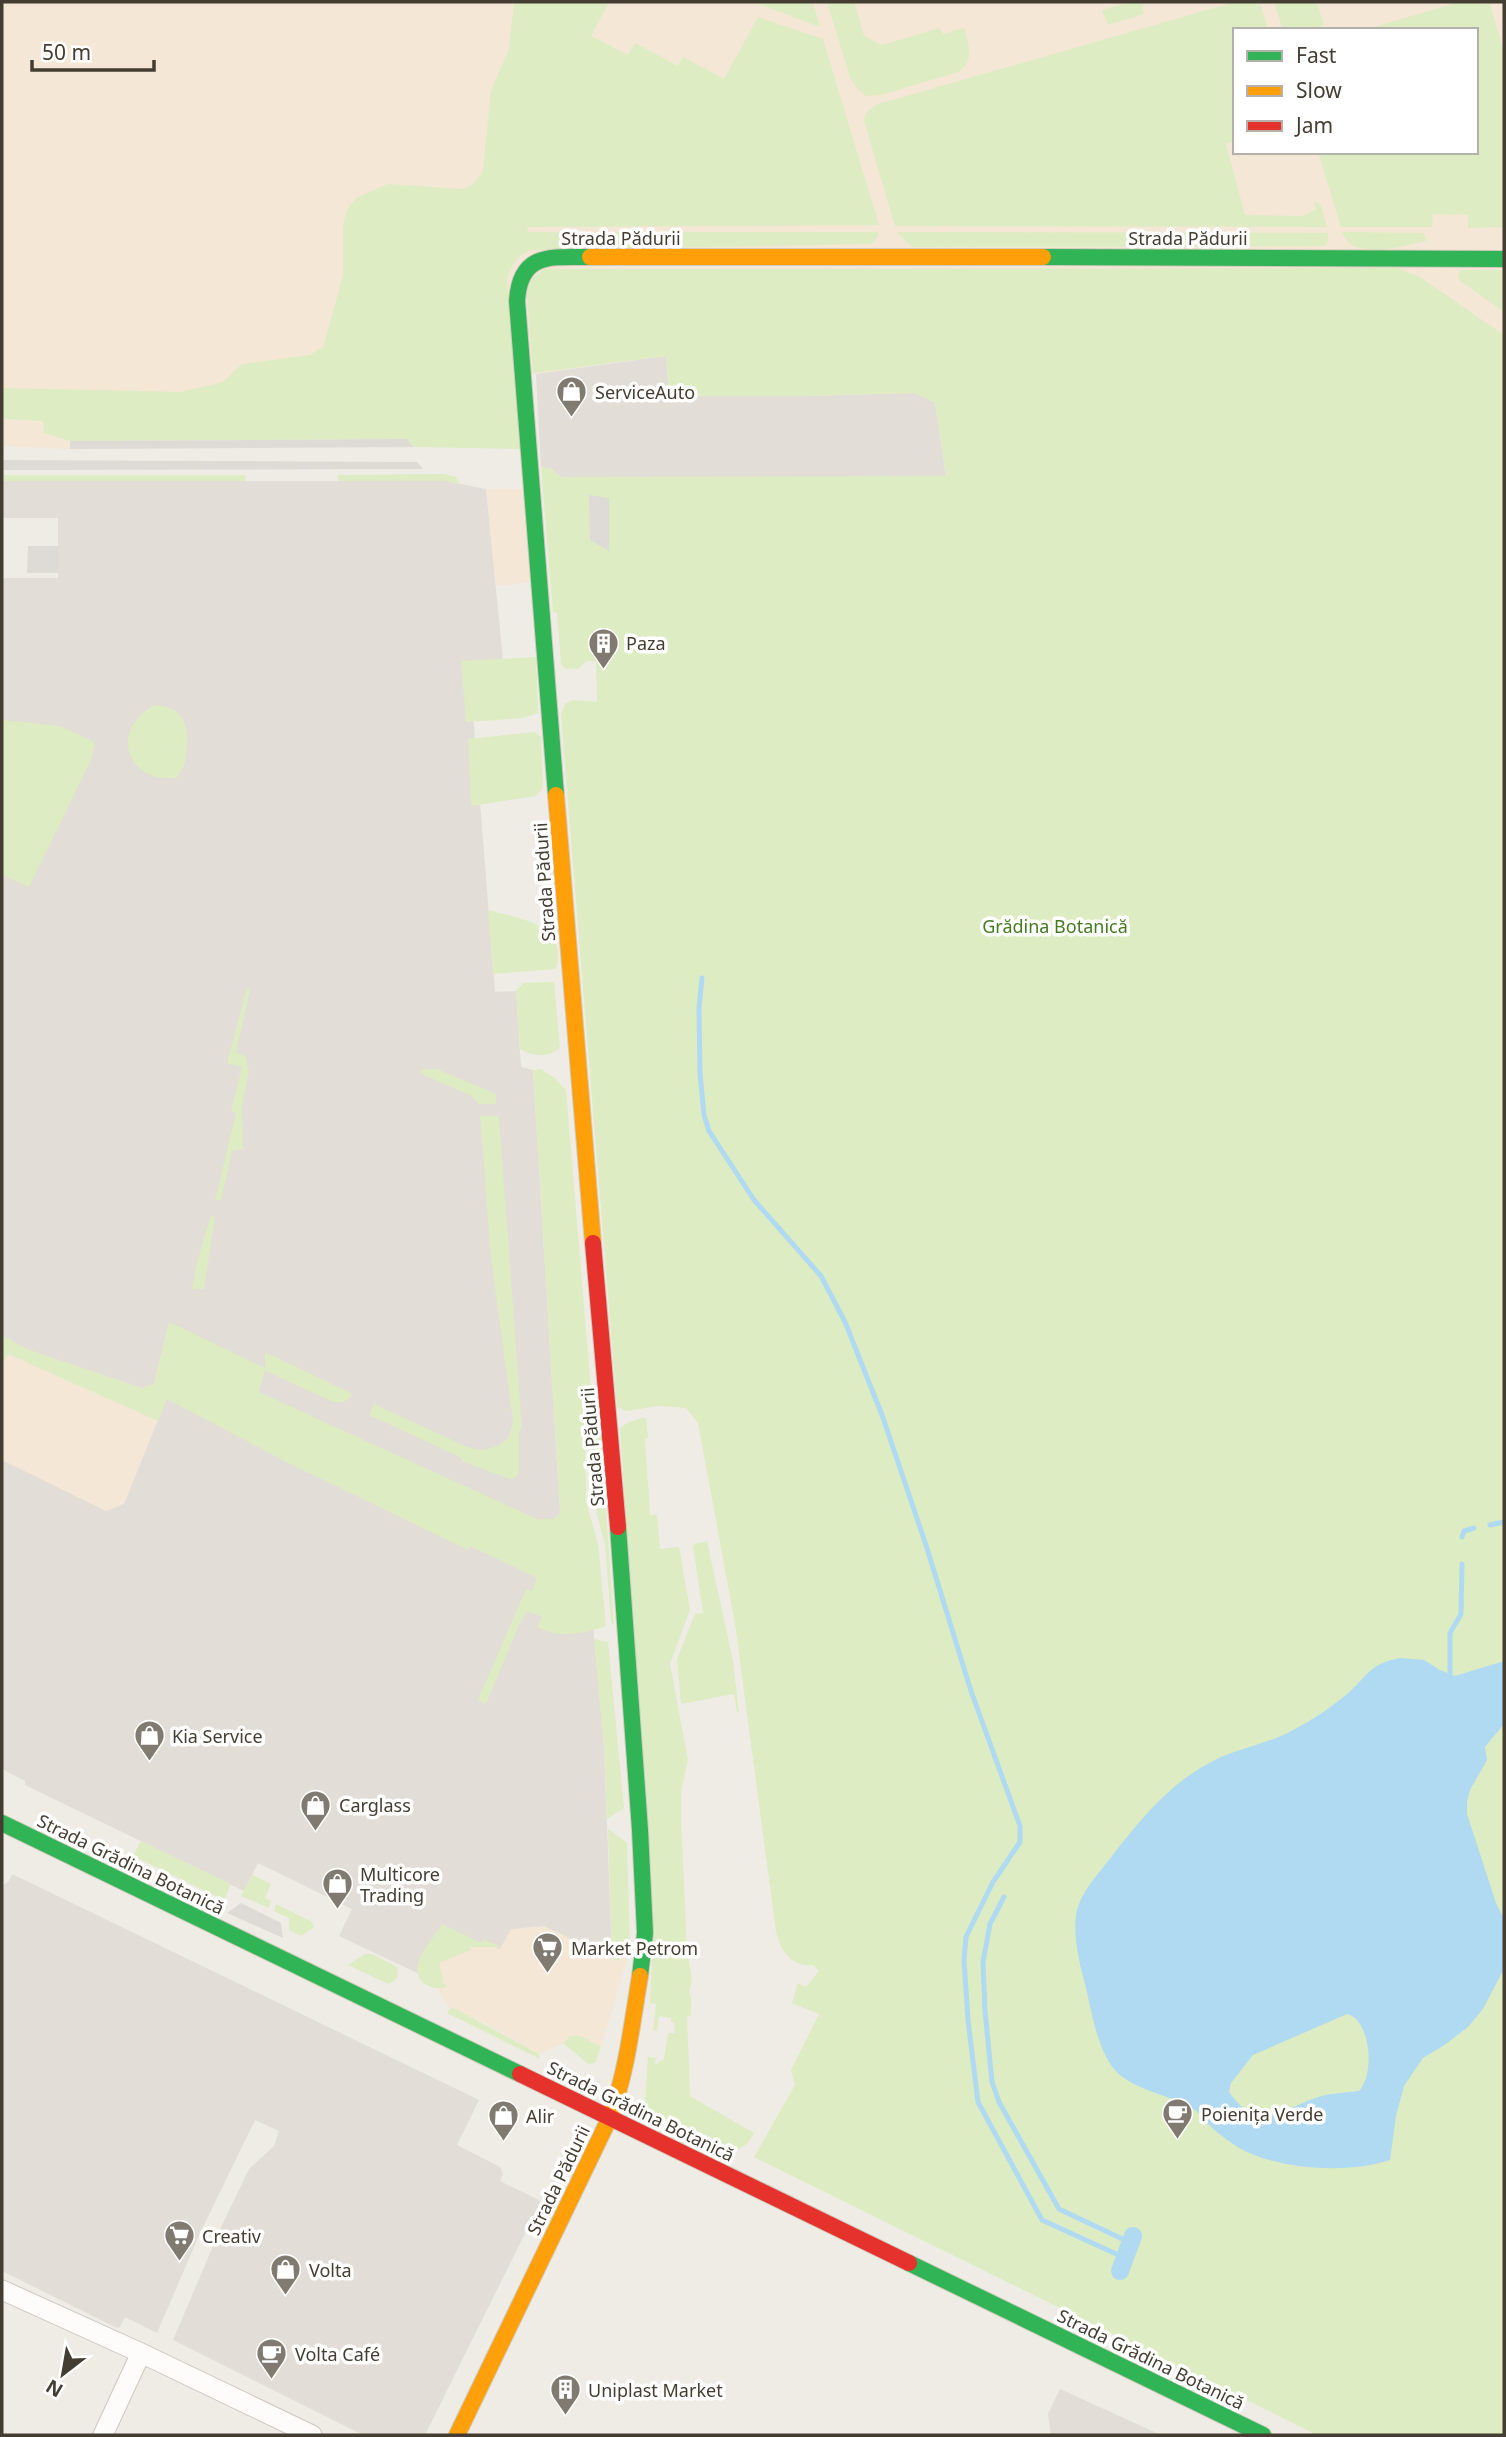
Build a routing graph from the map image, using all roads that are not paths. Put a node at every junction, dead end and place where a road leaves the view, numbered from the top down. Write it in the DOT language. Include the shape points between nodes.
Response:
graph roads {
  1 [pos="1504,259"];
  2 [pos="2,1823"];
  3 [pos="610,2117"];
  4 [pos="2,2290"];
  5 [pos="141,2353"];
  6 [pos="103,2435"];
  7 [pos="312,2435"];
  8 [pos="457,2435"];
  9 [pos="1263,2435"];
  1 -- 3 [label="street, Strada Pădurii" via="561,257 531,264 518,283 520,363 618,1532 645,1933 628,2048"];
  2 -- 3 [label="street, Strada Grădina Botanică"];
  3 -- 8 [label="street, Strada Pădurii"];
  3 -- 9 [label="street, Strada Grădina Botanică"];
  4 -- 5 [label="street"];
  5 -- 6 [label="street"];
  5 -- 7 [label="street"];
}
